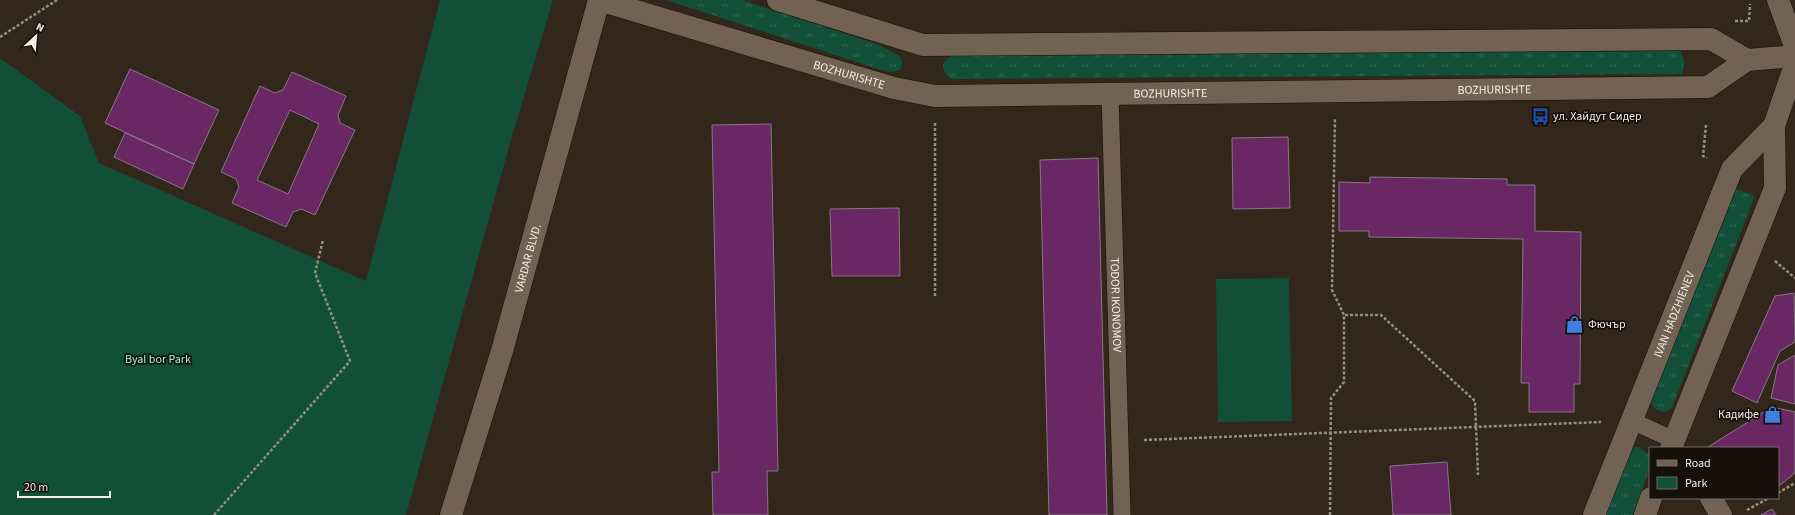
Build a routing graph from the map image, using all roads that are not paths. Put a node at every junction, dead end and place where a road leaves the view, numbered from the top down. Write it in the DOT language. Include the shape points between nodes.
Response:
graph roads {
  1 [pos="599,0"];
  2 [pos="778,0"];
  3 [pos="1778,0"];
  4 [pos="1795,46"];
  5 [pos="1795,56"];
  6 [pos="1747,60"];
  7 [pos="1795,65"];
  8 [pos="1110,94"];
  9 [pos="1774,126"];
  10 [pos="1632,421"];
  11 [pos="1675,445"];
  12 [pos="1651,499"];
  13 [pos="1712,499"];
  14 [pos="451,515"];
  15 [pos="1122,515"];
  16 [pos="1594,515"];
  17 [pos="1644,515"];
  18 [pos="1721,515"];
  1 -- 8 [label="street, BOZHURISHTE" via="894,88 935,96"];
  1 -- 14 [label="street, VARDAR BLVD." via="502,351"];
  2 -- 6 [label="street" via="923,45 1711,39"];
  3 -- 4 [label="street"];
  5 -- 6 [label="street, BOZHURISHTE"];
  6 -- 8 [label="street, BOZHURISHTE" via="1708,87"];
  7 -- 9 [label="street, IVAN HADZHIENEV"];
  8 -- 15 [label="lane, TODOR IKONOMOV"];
  9 -- 10 [label="street, IVAN HADZHIENEV" via="1732,169"];
  9 -- 11 [label="street, IVAN HADZHIENEV" via="1775,188"];
  10 -- 11 [label="lane"];
  10 -- 16 [label="street, IVAN HADZHIENEV"];
  12 -- 17 [label="street"];
  13 -- 18 [label="street"];
}
